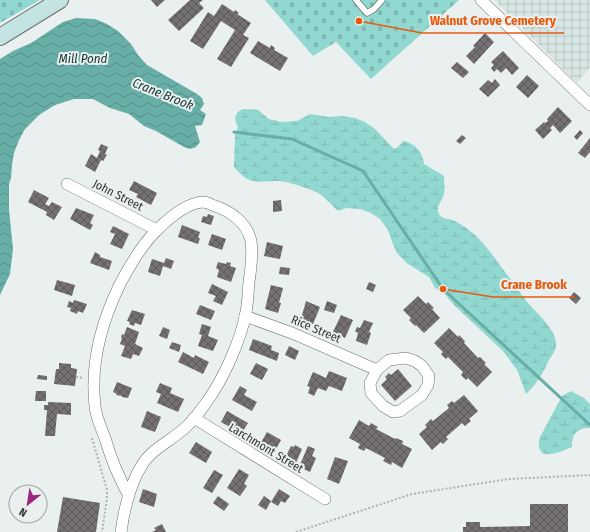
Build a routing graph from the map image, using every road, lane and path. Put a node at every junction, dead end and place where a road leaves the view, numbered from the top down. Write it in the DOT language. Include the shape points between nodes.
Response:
graph roads {
  1 [pos="60,0"];
  2 [pos="356,0"];
  3 [pos="382,0"];
  4 [pos="481,0"];
  5 [pos="0,37"];
  6 [pos="590,105"];
  7 [pos="67,184"];
  8 [pos="157,230"];
  9 [pos="245,316"];
  10 [pos="376,370"];
  11 [pos="76,377"];
  12 [pos="83,378"];
  13 [pos="194,418"];
  14 [pos="91,435"];
  15 [pos="590,475"];
  16 [pos="129,496"];
  17 [pos="325,499"];
  18 [pos="102,532"];
  19 [pos="121,532"];
  20 [pos="296,532"];
  1 -- 5 [label="main road"];
  2 -- 3 [label="lane" via="367,13"];
  4 -- 6 [label="street"];
  7 -- 8 [label="street, John Street"];
  8 -- 9 [label="street" via="177,213 203,202 220,207 235,216 244,226 250,240 252,261"];
  8 -- 16 [label="street" via="142,247 112,302 101,330 95,357 95,408 116,472"];
  9 -- 10 [label="street, Rice Street" via="292,333"];
  9 -- 13 [label="street" via="220,381"];
  10 -- 10 [label="street" via="370,383 371,393 382,406 393,412 400,411 416,400 428,385 429,376 422,366 406,358 389,360"];
  11 -- 12 [label="path"];
  13 -- 16 [label="street" via="187,427 148,457"];
  13 -- 17 [label="street, Larchmont Street"];
  14 -- 18 [label="path" via="107,490"];
  15 -- 20 [label="path" via="509,479 412,494"];
  16 -- 19 [label="street"];
}
